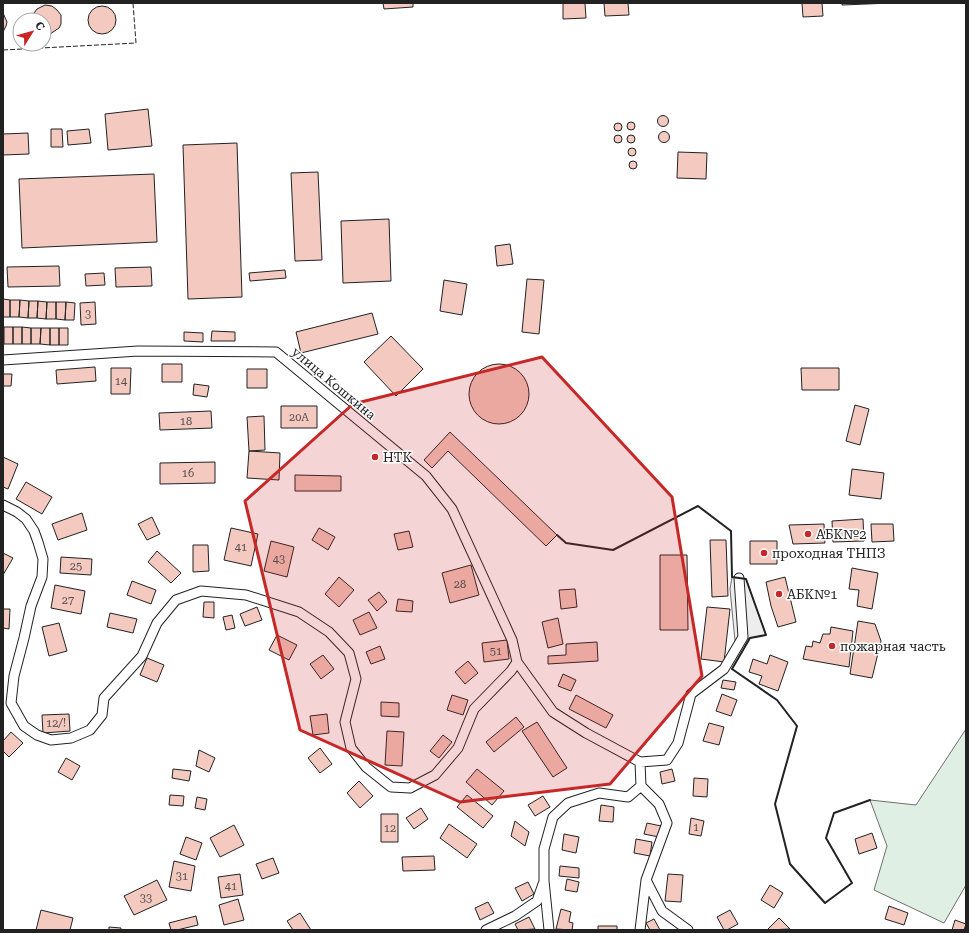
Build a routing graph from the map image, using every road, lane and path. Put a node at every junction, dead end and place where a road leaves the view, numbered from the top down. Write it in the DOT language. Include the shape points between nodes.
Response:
graph roads {
  1 [pos="3,360"];
  2 [pos="3,506"];
  3 [pos="739,578"];
  4 [pos="517,662"];
  5 [pos="640,762"];
  6 [pos="642,786"];
  7 [pos="646,880"];
  8 [pos="544,881"];
  9 [pos="486,930"];
  10 [pos="549,930"];
  11 [pos="640,930"];
  12 [pos="688,930"];
  1 -- 4 [label="street, улица Кошкина" via="138,351 276,352 426,476 452,509 512,640"];
  2 -- 4 [label="street" via="26,519 34,531 43,559 42,577 30,606 14,676 11,704 24,726 37,735 51,740 71,738 90,730 102,715 104,698 142,656 157,623 176,600 201,591 246,595 300,612 329,632 349,653 356,679 345,722 351,748 366,767 391,787 410,788 435,775 458,748 474,709"];
  3 -- 5 [label="street" via="743,637 724,669 691,694 678,743 667,760"];
  4 -- 5 [label="street" via="553,712"];
  5 -- 6 [label="street"];
  6 -- 7 [label="street" via="659,804 667,823"];
  6 -- 8 [label="street" via="628,797 599,793 568,803 553,817 544,849"];
  7 -- 11 [label="street"];
  7 -- 12 [label="street" via="662,911"];
  8 -- 9 [label="street" via="537,901"];
  8 -- 10 [label="street"];
}
